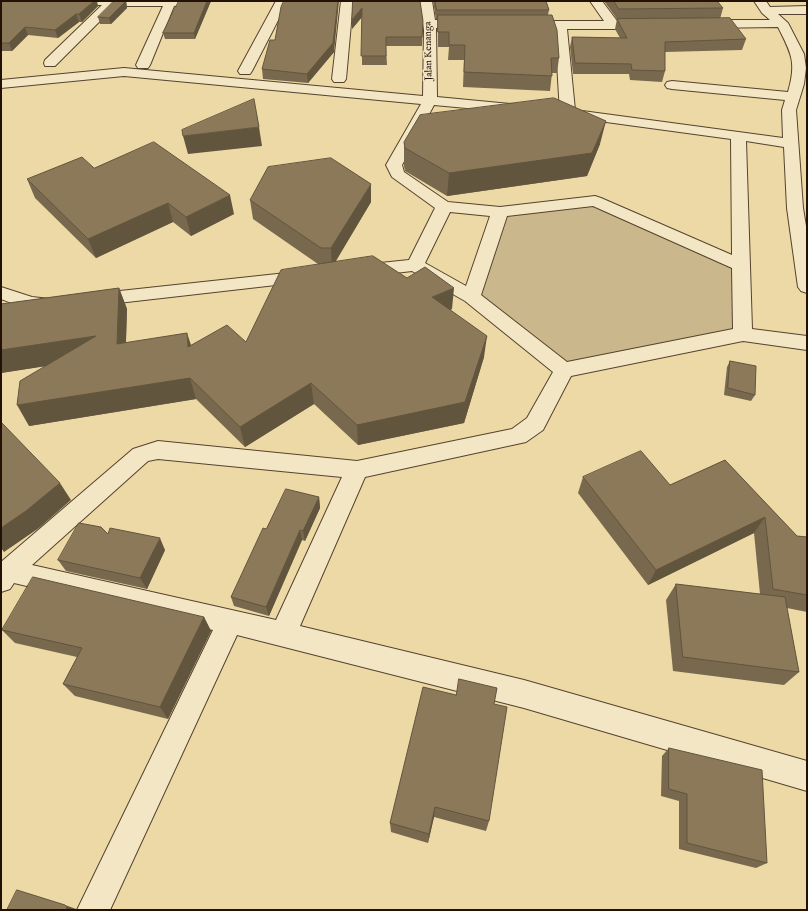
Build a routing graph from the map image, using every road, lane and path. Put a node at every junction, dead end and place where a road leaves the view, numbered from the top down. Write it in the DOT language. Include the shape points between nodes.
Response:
graph roads {
  1 [pos="34,1"];
  2 [pos="82,1"];
  3 [pos="199,1"];
  4 [pos="282,1"];
  5 [pos="348,1"];
  6 [pos="426,1"];
  7 [pos="596,1"];
  8 [pos="112,2"];
  9 [pos="170,2"];
  10 [pos="763,6"];
  11 [pos="807,10"];
  12 [pos="782,23"];
  13 [pos="429,24"];
  14 [pos="483,24"];
  15 [pos="514,24"];
  16 [pos="659,24"];
  17 [pos="690,24"];
  18 [pos="561,25"];
  19 [pos="613,25"];
  20 [pos="50,63"];
  21 [pos="143,65"];
  22 [pos="245,71"];
  23 [pos="339,79"];
  24 [pos="1,84"];
  25 [pos="672,85"];
  26 [pos="792,97"];
  27 [pos="430,100"];
  28 [pos="537,110"];
  29 [pos="553,112"];
  30 [pos="568,113"];
  31 [pos="738,136"];
  32 [pos="790,143"];
  33 [pos="444,207"];
  34 [pos="801,209"];
  35 [pos="500,212"];
  36 [pos="415,265"];
  37 [pos="741,265"];
  38 [pos="344,273"];
  39 [pos="320,276"];
  40 [pos="807,287"];
  41 [pos="1,294"];
  42 [pos="471,297"];
  43 [pos="743,334"];
  44 [pos="807,343"];
  45 [pos="564,370"];
  46 [pos="356,470"];
  47 [pos="4,576"];
  48 [pos="230,622"];
  49 [pos="283,634"];
  50 [pos="807,776"];
  51 [pos="93,910"];
  1 -- 2 [label="street"];
  2 -- 8 [label="street"];
  3 -- 9 [label="street"];
  4 -- 22 [label="street"];
  5 -- 23 [label="street"];
  6 -- 13 [label="street, Jalan Kenanga"];
  7 -- 19 [label="street"];
  8 -- 9 [label="street"];
  8 -- 20 [label="street"];
  9 -- 21 [label="street"];
  10 -- 11 [label="street"];
  10 -- 12 [label="street"];
  12 -- 17 [label="street"];
  12 -- 26 [label="street" via="798,54 799,68"];
  13 -- 14 [label="street"];
  13 -- 27 [label="street, Jalan Kenanga"];
  15 -- 18 [label="street"];
  16 -- 19 [label="street"];
  18 -- 19 [label="street"];
  18 -- 30 [label="street"];
  24 -- 27 [label="street" via="124,72"];
  25 -- 26 [label="street"];
  26 -- 32 [label="street" via="789,110"];
  27 -- 28 [label="street"];
  27 -- 33 [label="street" via="394,165 397,174"];
  29 -- 30 [label="street"];
  30 -- 31 [label="street"];
  31 -- 32 [label="street"];
  31 -- 37 [label="street"];
  32 -- 34 [label="street"];
  33 -- 35 [label="street"];
  33 -- 36 [label="street"];
  34 -- 40 [label="street"];
  35 -- 37 [label="street" via="595,201"];
  35 -- 42 [label="street"];
  36 -- 38 [label="street"];
  36 -- 42 [label="street"];
  37 -- 43 [label="street"];
  39 -- 41 [label="street" via="50,304 31,303"];
  42 -- 45 [label="street"];
  43 -- 44 [label="street"];
  43 -- 45 [label="street"];
  45 -- 46 [label="street" via="535,424 518,436"];
  46 -- 47 [label="street" via="158,450 141,454"];
  46 -- 49 [label="street"];
  47 -- 48 [label="street"];
  48 -- 49 [label="street"];
  48 -- 51 [label="street"];
  49 -- 50 [label="street" via="524,694"];
}
